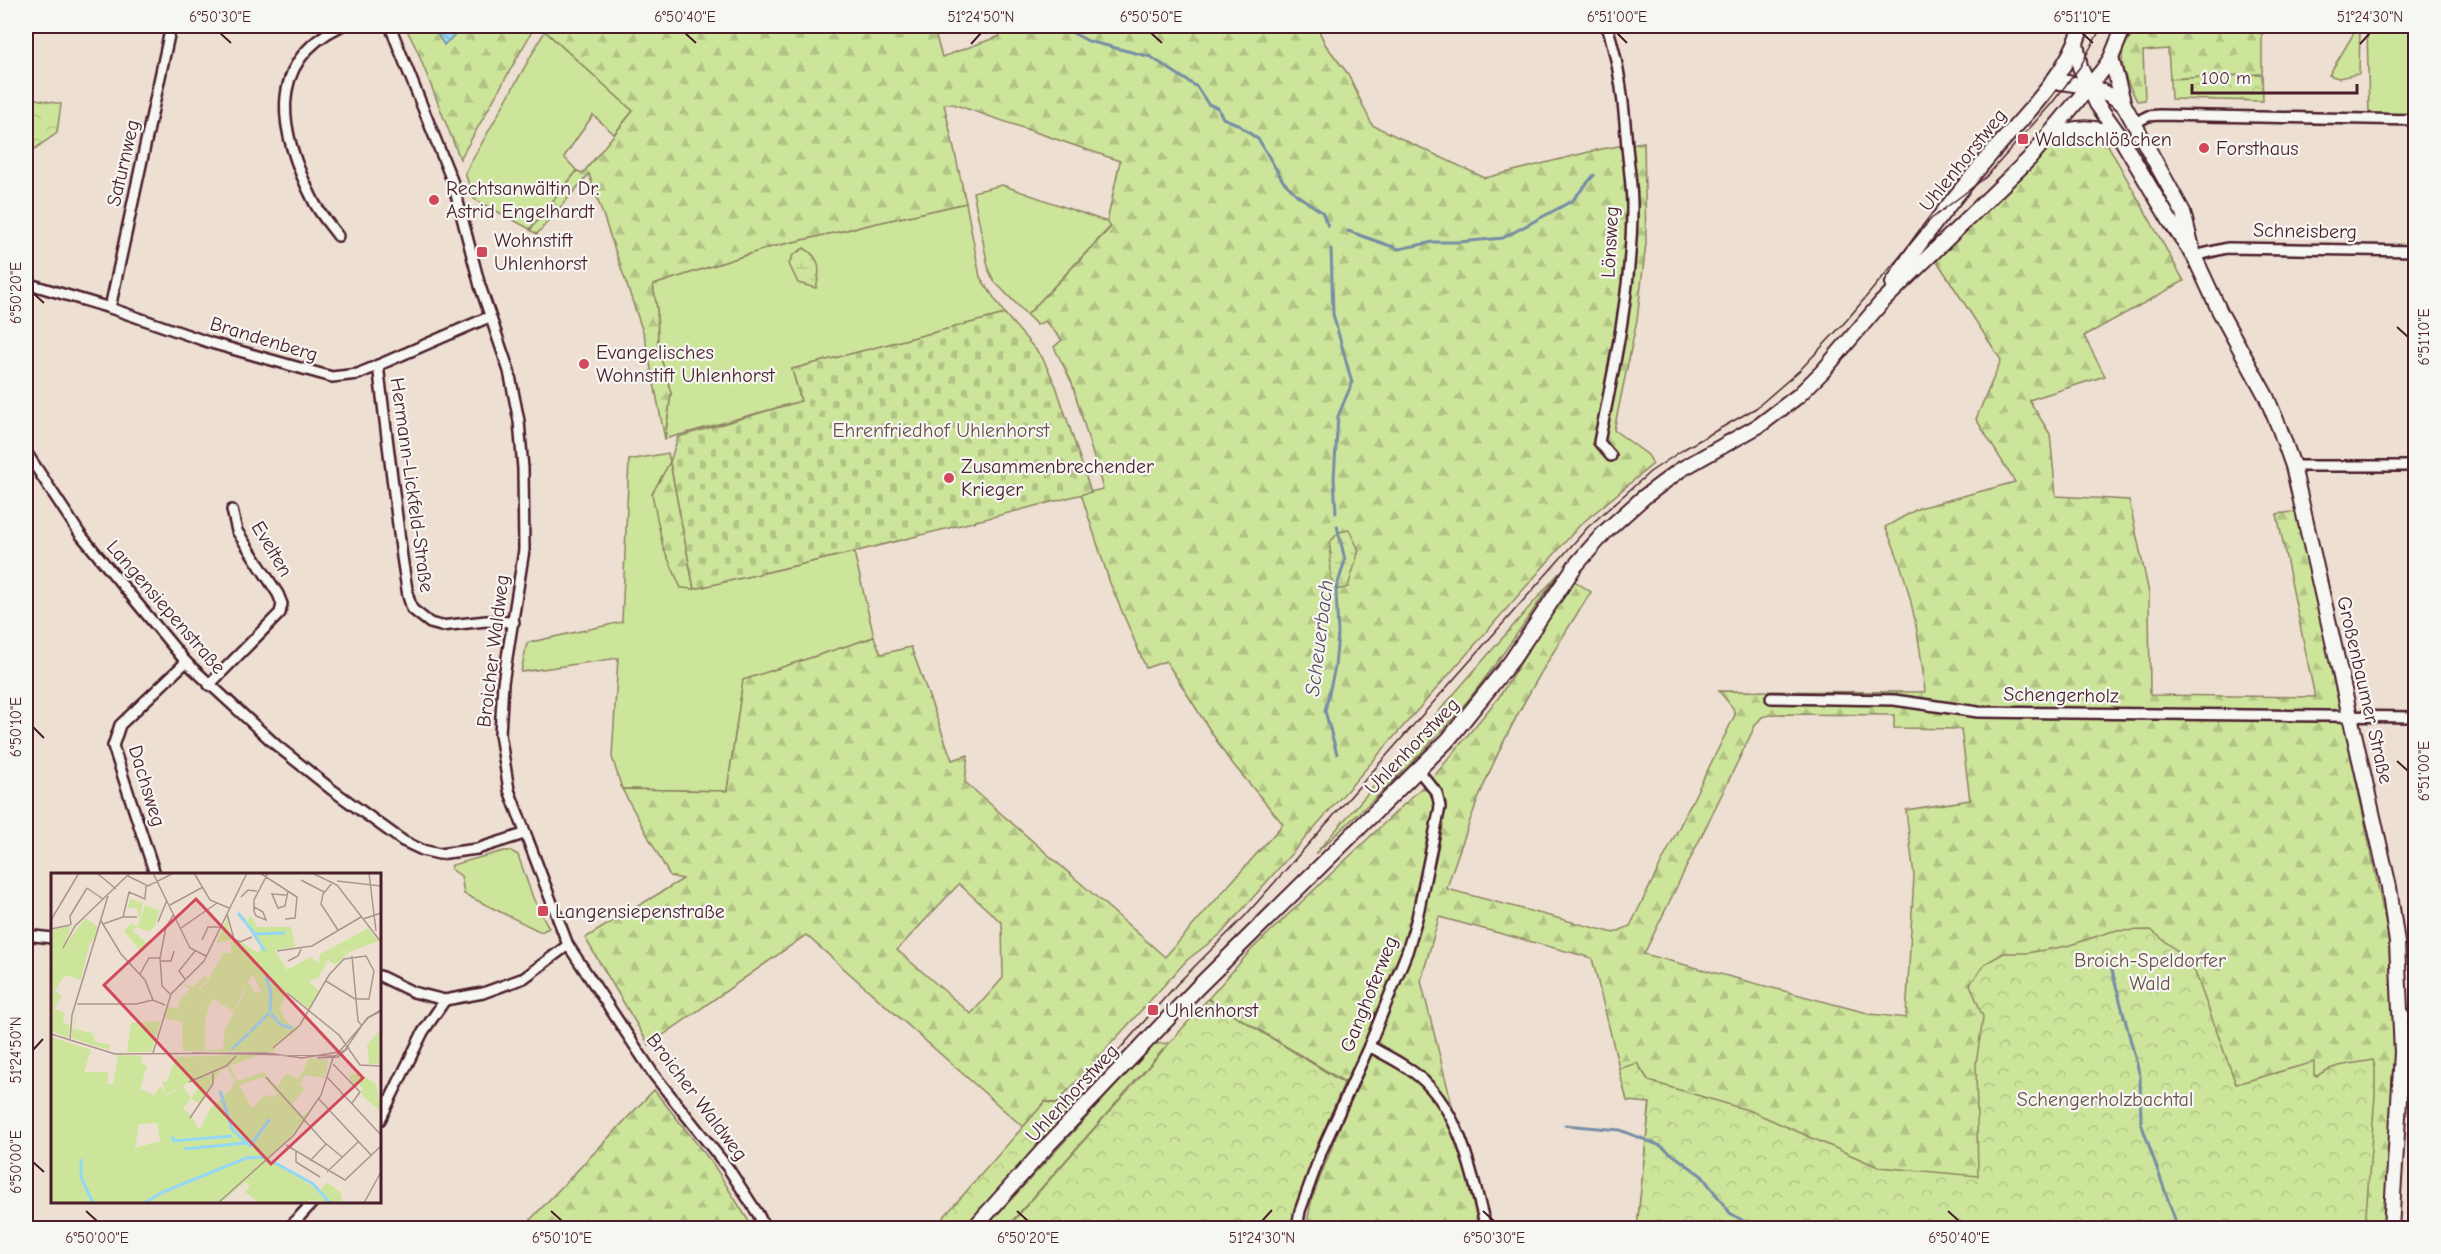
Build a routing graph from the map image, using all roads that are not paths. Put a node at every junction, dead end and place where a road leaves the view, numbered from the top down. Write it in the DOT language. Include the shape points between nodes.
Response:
graph roads {
  1 [pos="171,26"];
  2 [pos="341,26"];
  3 [pos="390,26"];
  4 [pos="1607,26"];
  5 [pos="2082,26"];
  6 [pos="2124,26"];
  7 [pos="2076,42"];
  8 [pos="2111,58"];
  9 [pos="2052,81"];
  10 [pos="2090,87"];
  11 [pos="2124,105"];
  12 [pos="2415,120"];
  13 [pos="2135,123"];
  14 [pos="2050,135"];
  15 [pos="2119,135"];
  16 [pos="338,236"];
  17 [pos="2415,251"];
  18 [pos="2194,256"];
  19 [pos="26,283"];
  20 [pos="1881,303"];
  21 [pos="110,308"];
  22 [pos="489,316"];
  23 [pos="378,366"];
  24 [pos="26,452"];
  25 [pos="1611,456"];
  26 [pos="2293,466"];
  27 [pos="2415,466"];
  28 [pos="232,510"];
  29 [pos="514,622"];
  30 [pos="186,662"];
  31 [pos="209,685"];
  32 [pos="1771,698"];
  33 [pos="2351,716"];
  34 [pos="2415,717"];
  35 [pos="1418,770"];
  36 [pos="524,834"];
  37 [pos="156,873"];
  38 [pos="26,935"];
  39 [pos="51,938"];
  40 [pos="568,945"];
  41 [pos="381,976"];
  42 [pos="445,1000"];
  43 [pos="2409,1016"];
  44 [pos="1369,1046"];
  45 [pos="381,1118"];
  46 [pos="312,1203"];
  47 [pos="289,1228"];
  48 [pos="765,1228"];
  49 [pos="974,1228"];
  50 [pos="1297,1228"];
  51 [pos="1486,1228"];
  52 [pos="2391,1228"];
  1 -- 21 [label="street, Saturnweg"];
  2 -- 16 [label="street" via="309,45 292,77 284,106 287,136 314,202"];
  3 -- 22 [label="street, Broicher Waldweg" via="453,183"];
  4 -- 25 [label="street, Lönsweg" via="1624,99 1632,205 1629,264 1615,368 1599,442"];
  5 -- 7 [label="main road"];
  6 -- 8 [label="main road"];
  7 -- 9 [label="main road, Uhlenhorstweg"];
  7 -- 10 [label="main road, Großenbaumer Straße" via="2080,67"];
  8 -- 10 [label="main road"];
  8 -- 11 [label="main road, Großenbaumer Straße"];
  9 -- 10 [label="main road, Großenbaumer Straße"];
  9 -- 20 [label="main road, Uhlenhorstweg" via="1962,190"];
  10 -- 11 [label="main road, Großenbaumer Straße" via="2114,96"];
  10 -- 14 [label="main road, Uhlenhorstweg"];
  10 -- 15 [label="main road, Großenbaumer Straße"];
  11 -- 13 [label="main road, Großenbaumer Straße"];
  12 -- 13 [label="street" via="2159,115"];
  13 -- 18 [label="main road, Großenbaumer Straße" via="2183,212"];
  14 -- 15 [label="main road" via="2069,128 2089,127"];
  14 -- 20 [label="main road, Uhlenhorstweg" via="2007,183"];
  15 -- 18 [label="main road, Großenbaumer Straße"];
  17 -- 18 [label="street, Schneisberg" via="2227,248"];
  18 -- 26 [label="main road, Großenbaumer Straße" via="2266,396"];
  19 -- 21 [label="street, Brandenberg"];
  20 -- 35 [label="main road, Uhlenhorstweg" via="1790,403 1680,471 1605,532 1575,566 1489,692"];
  21 -- 23 [label="street, Brandenberg" via="317,375 348,376"];
  22 -- 23 [label="street, Brandenberg"];
  22 -- 29 [label="street, Broicher Waldweg" via="508,371 519,421 523,469 524,549"];
  23 -- 29 [label="street, Hermann-Lickfeld-Straße" via="412,609 441,626"];
  24 -- 30 [label="street, Langensiepenstraße" via="80,534"];
  26 -- 27 [label="street"];
  26 -- 33 [label="main road, Großenbaumer Straße"];
  28 -- 31 [label="street, Evelten" via="237,531 282,604 280,613"];
  29 -- 36 [label="street, Broicher Waldweg" via="503,684 500,734 509,790"];
  30 -- 31 [label="street, Langensiepenstraße"];
  30 -- 37 [label="street, Dachsweg" via="120,725 113,746"];
  31 -- 36 [label="street, Langensiepenstraße" via="321,782 403,841 422,850 446,854"];
  32 -- 33 [label="street, Schengerholz" via="1894,700 1978,712"];
  33 -- 34 [label="street, Schengerholz"];
  33 -- 43 [label="main road, Großenbaumer Straße" via="2389,887"];
  35 -- 44 [label="street, Ganghoferweg" via="1437,793 1440,807 1417,918"];
  35 -- 49 [label="main road, Uhlenhorstweg" via="1197,988"];
  36 -- 40 [label="street, Broicher Waldweg"];
  38 -- 39 [label="street"];
  40 -- 42 [label="street" via="524,978 483,993"];
  40 -- 48 [label="street, Broicher Waldweg" via="654,1075 728,1168"];
  41 -- 42 [label="street" via="413,992"];
  42 -- 45 [label="street" via="423,1032"];
  43 -- 52 [label="main road, Großenbaumer Straße" via="2402,1053"];
  44 -- 50 [label="street, Ganghoferweg" via="1322,1150"];
  44 -- 51 [label="street" via="1423,1081 1443,1104 1460,1134"];
  46 -- 47 [label="street"];
}
